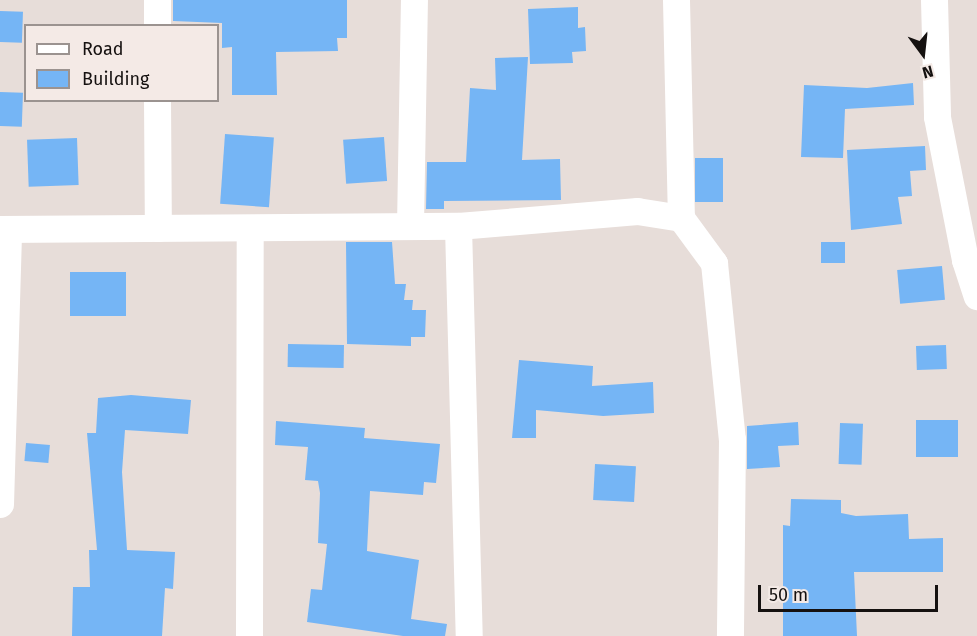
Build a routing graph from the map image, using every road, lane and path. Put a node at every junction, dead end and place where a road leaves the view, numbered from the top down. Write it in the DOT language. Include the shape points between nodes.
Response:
graph roads {
  1 [pos="157,0"];
  2 [pos="414,0"];
  3 [pos="676,0"];
  4 [pos="934,0"];
  5 [pos="157,24"];
  6 [pos="158,102"];
  7 [pos="681,218"];
  8 [pos="410,226"];
  9 [pos="458,226"];
  10 [pos="158,228"];
  11 [pos="250,228"];
  12 [pos="4,229"];
  13 [pos="977,296"];
  14 [pos="0,504"];
  15 [pos="249,636"];
  16 [pos="469,636"];
  17 [pos="730,636"];
  1 -- 5 [label="street"];
  2 -- 8 [label="street"];
  3 -- 7 [label="street"];
  4 -- 13 [label="street" via="937,117 965,260"];
  6 -- 10 [label="street"];
  7 -- 9 [label="street" via="637,211"];
  7 -- 17 [label="street" via="714,263 732,439"];
  8 -- 9 [label="street"];
  8 -- 11 [label="street"];
  9 -- 16 [label="street"];
  10 -- 11 [label="street"];
  10 -- 12 [label="street"];
  11 -- 15 [label="street"];
  12 -- 14 [label="street"];
}
